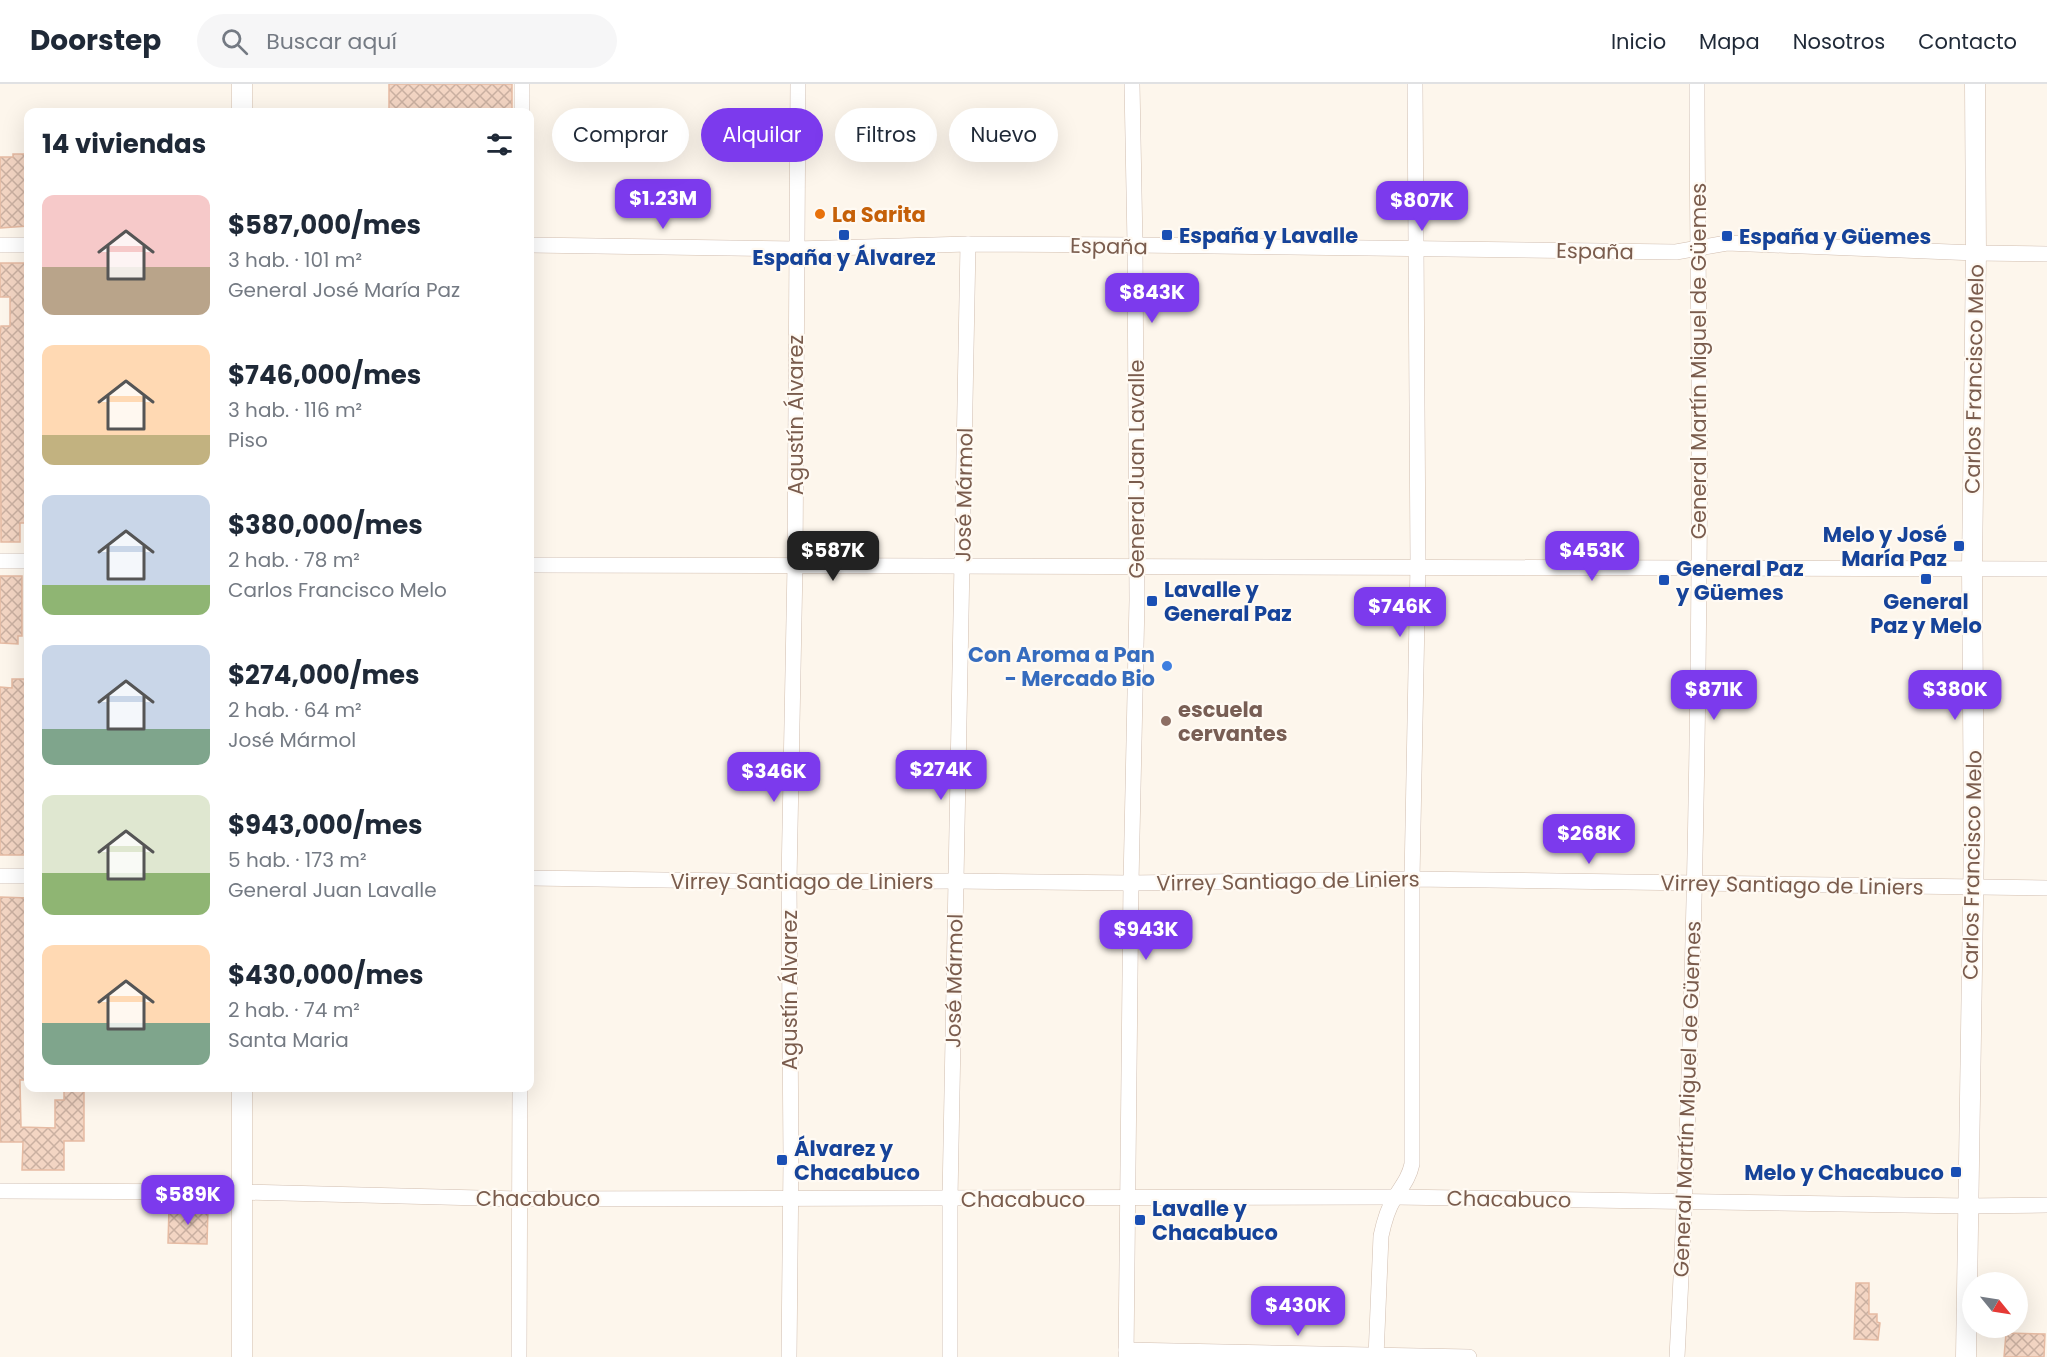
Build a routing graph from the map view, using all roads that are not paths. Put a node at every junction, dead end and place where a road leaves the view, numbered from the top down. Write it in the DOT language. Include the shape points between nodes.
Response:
graph roads {
  1 [pos="242,84"];
  2 [pos="522,84"];
  3 [pos="798,84"];
  4 [pos="1132,84"];
  5 [pos="1414,84"];
  6 [pos="1697,84"];
  7 [pos="1975,84"];
  8 [pos="242,108"];
  9 [pos="522,108"];
  10 [pos="968,244"];
  11 [pos="0,245"];
  12 [pos="24,245"];
  13 [pos="534,245"];
  14 [pos="1135,245"];
  15 [pos="1697,248"];
  16 [pos="796,249"];
  17 [pos="1416,249"];
  18 [pos="1976,253"];
  19 [pos="2047,254"];
  20 [pos="0,561"];
  21 [pos="24,561"];
  22 [pos="1418,564"];
  23 [pos="534,565"];
  24 [pos="795,565"];
  25 [pos="962,566"];
  26 [pos="1137,566"];
  27 [pos="1699,567"];
  28 [pos="1972,568"];
  29 [pos="2047,569"];
  30 [pos="0,876"];
  31 [pos="24,876"];
  32 [pos="534,878"];
  33 [pos="1412,879"];
  34 [pos="956,881"];
  35 [pos="789,882"];
  36 [pos="1131,883"];
  37 [pos="1695,883"];
  38 [pos="1972,888"];
  39 [pos="2047,888"];
  40 [pos="242,1092"];
  41 [pos="520,1092"];
  42 [pos="0,1191"];
  43 [pos="241,1192"];
  44 [pos="790,1197"];
  45 [pos="1395,1197"];
  46 [pos="950,1198"];
  47 [pos="519,1199"];
  48 [pos="1126,1199"];
  49 [pos="1685,1202"];
  50 [pos="2047,1205"];
  51 [pos="1967,1206"];
  52 [pos="1126,1354"];
  53 [pos="1376,1356"];
  54 [pos="242,1357"];
  55 [pos="519,1357"];
  56 [pos="789,1357"];
  57 [pos="950,1357"];
  58 [pos="1469,1357"];
  59 [pos="1677,1357"];
  60 [pos="1966,1357"];
  1 -- 8 [label="street"];
  2 -- 9 [label="street"];
  3 -- 16 [label="street, Agustín Álvarez"];
  4 -- 14 [label="street, General Juan Lavalle"];
  5 -- 17 [label="street"];
  6 -- 15 [label="street, General Martín Miguel de Güemes"];
  7 -- 18 [label="street, Carlos Francisco Melo"];
  10 -- 14 [label="street, España"];
  10 -- 16 [label="street, España"];
  10 -- 25 [label="street, José Mármol"];
  11 -- 12 [label="street"];
  13 -- 16 [label="street, España"];
  14 -- 17 [label="street, España"];
  14 -- 26 [label="street, General Juan Lavalle"];
  15 -- 17 [label="street, España" via="1676,252"];
  15 -- 18 [label="street, España" via="1727,243"];
  15 -- 27 [label="street, General Martín Miguel de Güemes"];
  16 -- 24 [label="street, Agustín Álvarez"];
  17 -- 22 [label="street"];
  18 -- 19 [label="street, España"];
  18 -- 28 [label="street, Carlos Francisco Melo"];
  20 -- 21 [label="street"];
  22 -- 26 [label="street"];
  22 -- 27 [label="street"];
  22 -- 33 [label="street"];
  23 -- 24 [label="street"];
  24 -- 25 [label="street"];
  24 -- 35 [label="street, Agustín Álvarez"];
  25 -- 26 [label="street"];
  25 -- 34 [label="street, José Mármol"];
  26 -- 36 [label="street, General Juan Lavalle"];
  27 -- 28 [label="street"];
  27 -- 37 [label="street, General Martín Miguel de Güemes"];
  28 -- 29 [label="street"];
  28 -- 38 [label="street, Carlos Francisco Melo"];
  30 -- 31 [label="street"];
  32 -- 35 [label="street, Virrey Santiago de Liniers"];
  33 -- 36 [label="street, Virrey Santiago de Liniers"];
  33 -- 37 [label="street, Virrey Santiago de Liniers"];
  33 -- 45 [label="street" via="1412,1164"];
  34 -- 35 [label="street, Virrey Santiago de Liniers"];
  34 -- 36 [label="street, Virrey Santiago de Liniers"];
  34 -- 46 [label="street, José Mármol"];
  35 -- 44 [label="street, Agustín Álvarez"];
  36 -- 48 [label="street, General Juan Lavalle"];
  37 -- 38 [label="street, Virrey Santiago de Liniers"];
  37 -- 49 [label="street, General Martín Miguel de Güemes"];
  38 -- 39 [label="street, Virrey Santiago de Liniers"];
  38 -- 51 [label="street, Carlos Francisco Melo"];
  40 -- 43 [label="street"];
  41 -- 47 [label="street"];
  42 -- 43 [label="street, Chacabuco"];
  43 -- 47 [label="street, Chacabuco"];
  43 -- 54 [label="street"];
  44 -- 46 [label="street, Chacabuco"];
  44 -- 47 [label="street, Chacabuco"];
  44 -- 56 [label="street, Agustín Álvarez"];
  45 -- 48 [label="street, Chacabuco"];
  45 -- 49 [label="street, Chacabuco"];
  45 -- 53 [label="street" via="1384,1220 1382,1236"];
  46 -- 48 [label="street, Chacabuco"];
  46 -- 57 [label="street, José Mármol"];
  47 -- 55 [label="street"];
  48 -- 52 [label="street, General Juan Lavalle"];
  49 -- 51 [label="street, Chacabuco"];
  49 -- 59 [label="street, General Martín Miguel de Güemes"];
  50 -- 51 [label="street, Chacabuco"];
  51 -- 60 [label="street, Carlos Francisco Melo"];
  52 -- 53 [label="street"];
  53 -- 58 [label="street"];
}
